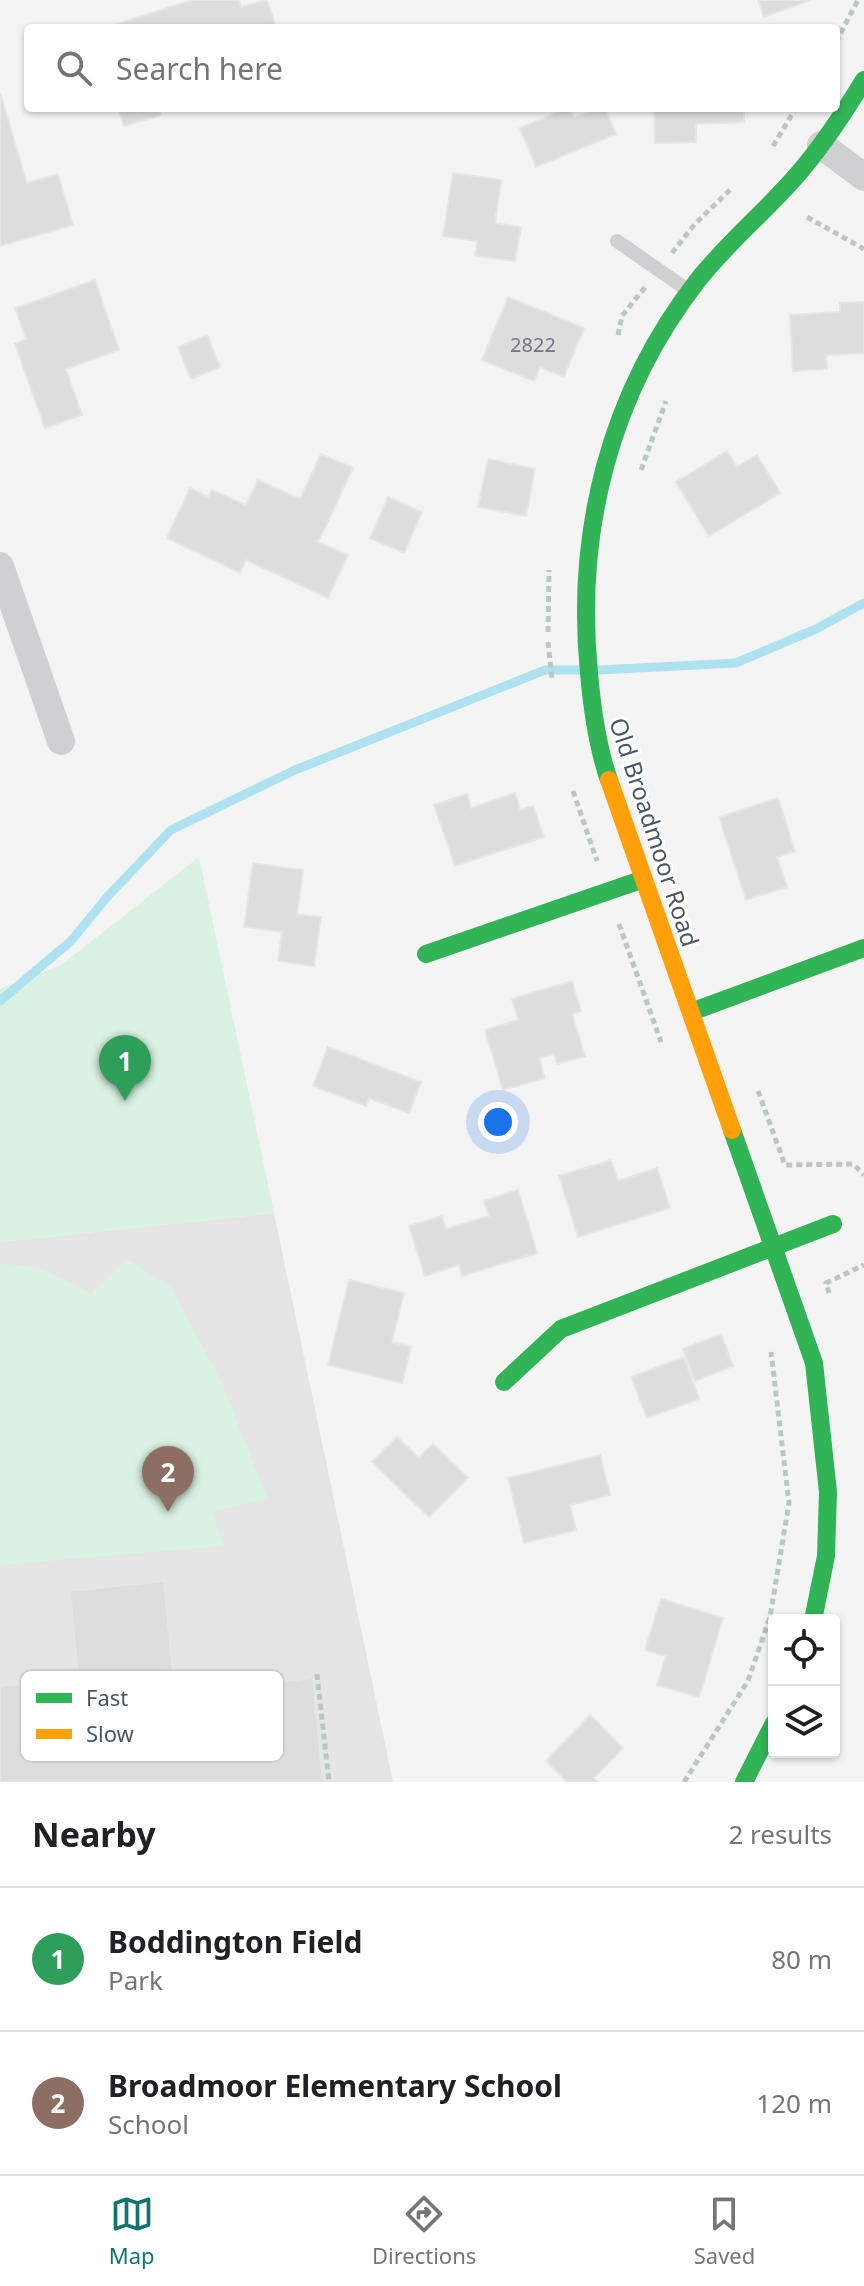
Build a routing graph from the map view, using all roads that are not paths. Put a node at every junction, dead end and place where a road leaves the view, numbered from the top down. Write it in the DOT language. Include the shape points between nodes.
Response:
graph roads {
  1 [pos="864,80"];
  2 [pos="821,145"];
  3 [pos="864,177"];
  4 [pos="617,241"];
  5 [pos="689,292"];
  6 [pos="0,566"];
  7 [pos="61,741"];
  8 [pos="641,880"];
  9 [pos="864,948"];
  10 [pos="426,954"];
  11 [pos="691,1012"];
  12 [pos="833,1224"];
  13 [pos="775,1245"];
  14 [pos="504,1382"];
  15 [pos="814,1614"];
  16 [pos="768,1735"];
  17 [pos="744,1782"];
  1 -- 2 [label="street, Old Broadmoor Road"];
  2 -- 3 [label="street"];
  2 -- 5 [label="street, Old Broadmoor Road"];
  4 -- 5 [label="lane"];
  5 -- 8 [label="street, Old Broadmoor Road" via="659,332 604,458 586,550 585,670 592,721"];
  6 -- 7 [label="street"];
  8 -- 10 [label="street"];
  8 -- 11 [label="street, Old Broadmoor Road"];
  9 -- 11 [label="street"];
  11 -- 13 [label="street, Old Broadmoor Road"];
  12 -- 13 [label="street"];
  13 -- 14 [label="street" via="561,1329"];
  13 -- 15 [label="street, Old Broadmoor Road" via="814,1363 825,1425 826,1539"];
  16 -- 17 [label="street"];
}
